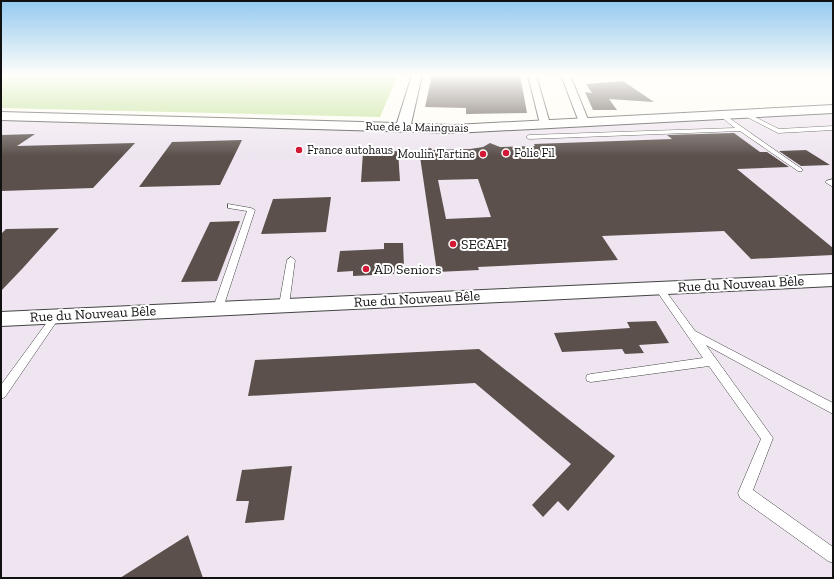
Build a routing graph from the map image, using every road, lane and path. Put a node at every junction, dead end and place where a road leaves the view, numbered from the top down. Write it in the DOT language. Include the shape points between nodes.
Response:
graph roads {
  1 [pos="410,102"];
  2 [pos="539,102"];
  3 [pos="576,102"];
  4 [pos="833,109"];
  5 [pos="745,114"];
  6 [pos="722,115"];
  7 [pos="1,116"];
  8 [pos="618,120"];
  9 [pos="584,122"];
  10 [pos="545,124"];
  11 [pos="403,127"];
  12 [pos="833,128"];
  13 [pos="741,129"];
  14 [pos="630,133"];
  15 [pos="529,137"];
  16 [pos="800,170"];
  17 [pos="833,181"];
  18 [pos="833,185"];
  19 [pos="231,206"];
  20 [pos="292,260"];
  21 [pos="833,280"];
  22 [pos="659,288"];
  23 [pos="284,305"];
  24 [pos="218,308"];
  25 [pos="56,316"];
  26 [pos="1,319"];
  27 [pos="691,332"];
  28 [pos="711,361"];
  29 [pos="590,378"];
  30 [pos="1,394"];
  31 [pos="833,409"];
  32 [pos="833,556"];
  1 -- 11 [label="street"];
  2 -- 10 [label="street"];
  3 -- 9 [label="street"];
  4 -- 5 [label="street, Rue de la Mainguais"];
  5 -- 6 [label="street, Rue de la Mainguais"];
  5 -- 12 [label="lane" via="778,131"];
  6 -- 8 [label="street, Rue de la Mainguais"];
  6 -- 13 [label="lane"];
  7 -- 11 [label="street, Rue de la Mainguais"];
  8 -- 9 [label="street, Rue de la Mainguais"];
  8 -- 14 [label="lane"];
  9 -- 10 [label="street, Rue de la Mainguais"];
  10 -- 11 [label="street, Rue de la Mainguais" via="454,129"];
  13 -- 14 [label="lane"];
  13 -- 16 [label="lane"];
  14 -- 15 [label="lane"];
  17 -- 18 [label="lane" via="828,182"];
  19 -- 24 [label="lane" via="251,210"];
  20 -- 23 [label="lane"];
  21 -- 22 [label="street, Rue du Nouveau Bêle"];
  22 -- 23 [label="street, Rue du Nouveau Bêle"];
  22 -- 27 [label="lane"];
  23 -- 24 [label="street, Rue du Nouveau Bêle"];
  24 -- 25 [label="street, Rue du Nouveau Bêle"];
  25 -- 26 [label="street, Rue du Nouveau Bêle"];
  25 -- 30 [label="lane"];
  27 -- 28 [label="lane"];
  27 -- 31 [label="lane"];
  28 -- 29 [label="lane"];
  28 -- 32 [label="lane" via="767,438 745,493"];
}
